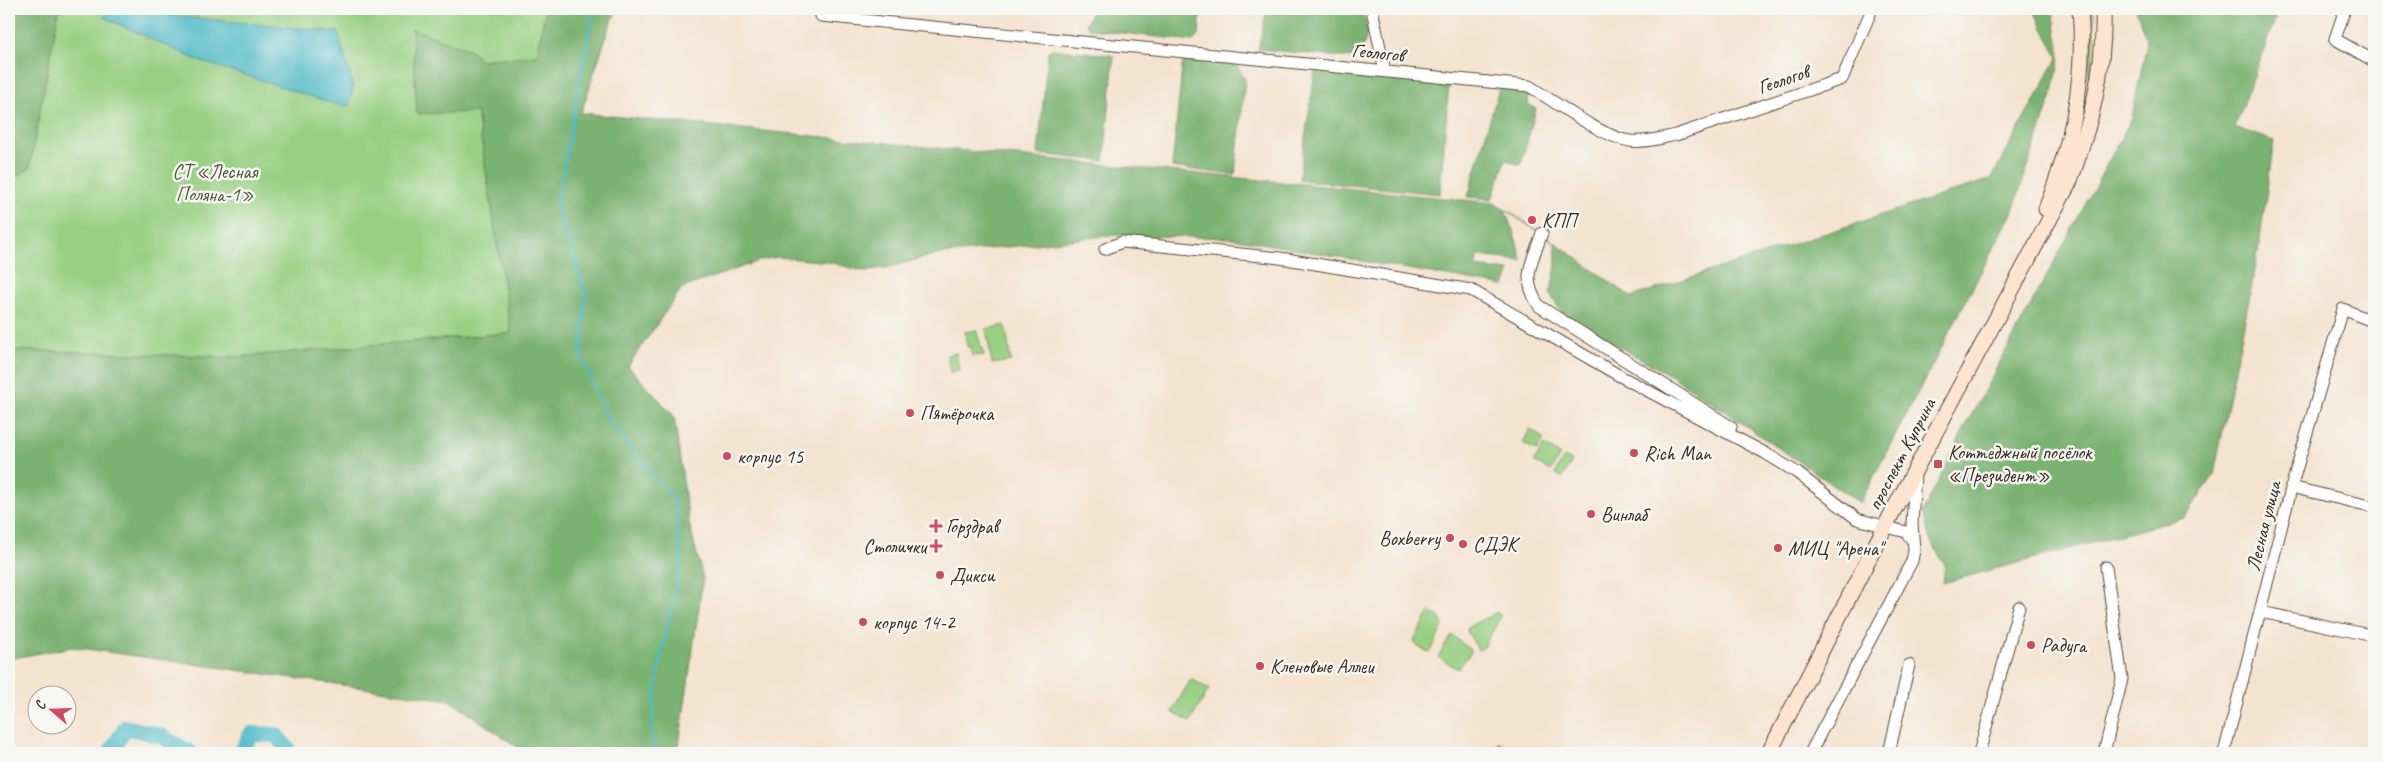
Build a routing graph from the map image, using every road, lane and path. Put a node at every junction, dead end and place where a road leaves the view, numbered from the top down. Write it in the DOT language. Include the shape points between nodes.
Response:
graph roads {
  1 [pos="826,9"];
  2 [pos="1372,9"];
  3 [pos="1872,9"];
  4 [pos="2080,9"];
  5 [pos="2103,9"];
  6 [pos="2345,9"];
  7 [pos="2374,61"];
  8 [pos="1385,72"];
  9 [pos="1542,233"];
  10 [pos="1105,249"];
  11 [pos="2030,254"];
  12 [pos="2374,322"];
  13 [pos="1727,433"];
  14 [pos="1915,472"];
  15 [pos="2291,487"];
  16 [pos="2374,507"];
  17 [pos="1885,526"];
  18 [pos="1913,541"];
  19 [pos="2106,567"];
  20 [pos="2019,607"];
  21 [pos="2261,612"];
  22 [pos="2374,636"];
  23 [pos="1909,665"];
  24 [pos="1769,753"];
  25 [pos="1810,753"];
  26 [pos="1889,753"];
  27 [pos="1979,753"];
  28 [pos="2104,753"];
  29 [pos="2224,753"];
  1 -- 8 [label="street, Геологов" via="821,16"];
  2 -- 8 [label="street"];
  3 -- 8 [label="street, Геологов" via="1842,78 1676,135 1649,141 1629,141 1609,134 1529,86"];
  4 -- 11 [label="main road, проспект Куприна" via="2081,86 2073,130"];
  5 -- 11 [label="main road, проспект Куприна" via="2104,40 2098,92 2087,135 2069,183"];
  6 -- 7 [label="street" via="2335,39"];
  9 -- 13 [label="street" via="1528,280 1530,292 1539,306 1724,422 1731,427"];
  10 -- 13 [label="street" via="1122,242 1280,258 1471,290"];
  11 -- 14 [label="main road, проспект Куприна"];
  12 -- 15 [label="street, Лесная улица" via="2343,309"];
  13 -- 17 [label="street" via="1796,472 1857,519"];
  14 -- 17 [label="main road, проспект Куприна"];
  14 -- 18 [label="street"];
  15 -- 16 [label="street"];
  15 -- 21 [label="street, Лесная улица"];
  17 -- 18 [label="street" via="1906,532"];
  17 -- 24 [label="main road, проспект Куприна"];
  18 -- 25 [label="street" via="1912,561"];
  19 -- 28 [label="street" via="2122,680"];
  20 -- 27 [label="street"];
  21 -- 22 [label="street"];
  21 -- 29 [label="street, Лесная улица"];
  23 -- 26 [label="street"];
}
